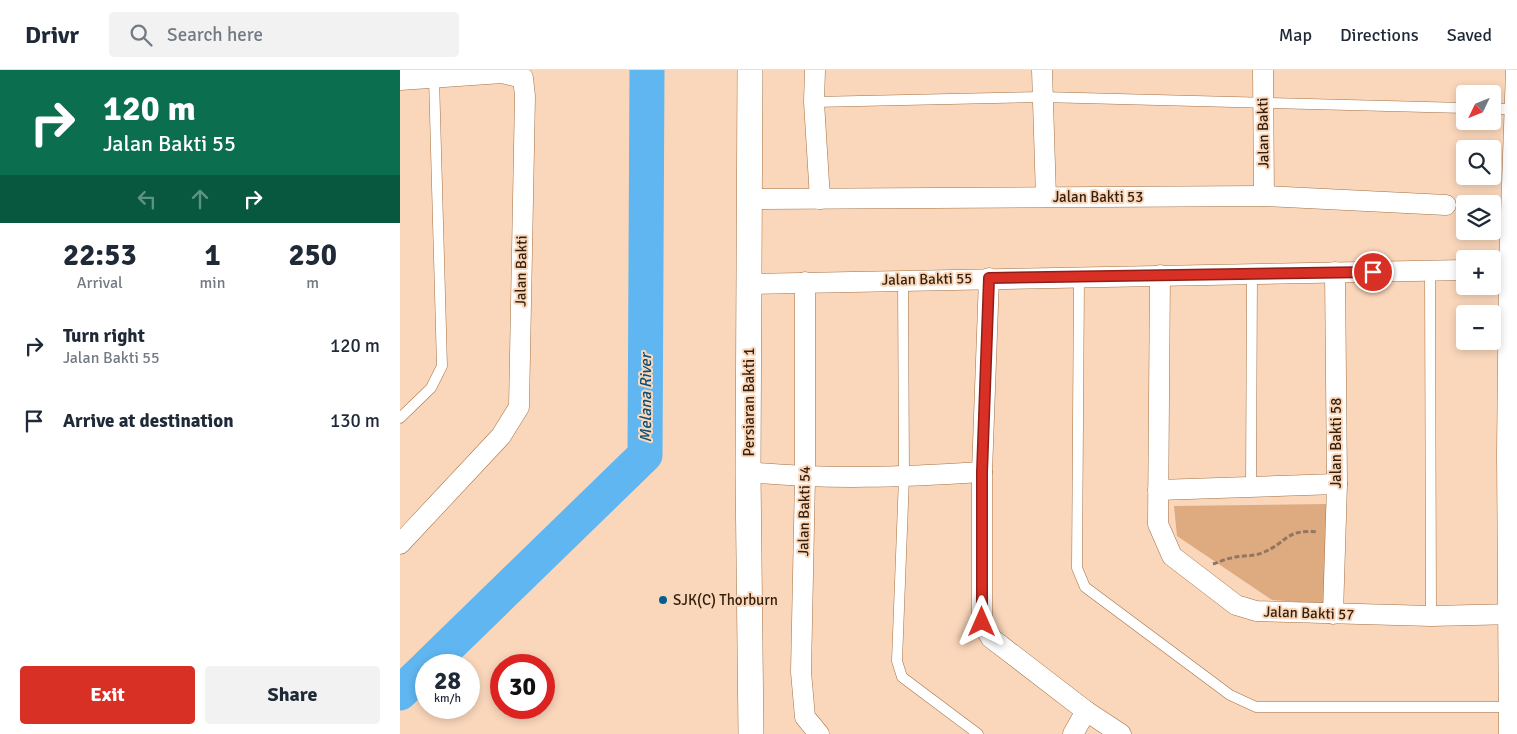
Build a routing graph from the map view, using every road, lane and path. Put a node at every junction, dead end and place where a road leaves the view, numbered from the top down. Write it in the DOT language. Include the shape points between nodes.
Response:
graph roads {
  1 [pos="750,70"];
  2 [pos="815,70"];
  3 [pos="1042,70"];
  4 [pos="1262,70"];
  5 [pos="1516,70"];
  6 [pos="434,78"];
  7 [pos="400,80"];
  8 [pos="1042,97"];
  9 [pos="814,102"];
  10 [pos="1263,104"];
  11 [pos="1456,108"];
  12 [pos="1501,109"];
  13 [pos="1515,109"];
  14 [pos="1514,185"];
  15 [pos="1264,196"];
  16 [pos="1046,197"];
  17 [pos="820,198"];
  18 [pos="750,199"];
  19 [pos="1446,205"];
  20 [pos="1456,270"];
  21 [pos="1506,270"];
  22 [pos="1430,271"];
  23 [pos="1335,272"];
  24 [pos="1252,274"];
  25 [pos="1160,275"];
  26 [pos="1079,276"];
  27 [pos="989,278"];
  28 [pos="904,280"];
  29 [pos="806,282"];
  30 [pos="749,284"];
  31 [pos="1513,357"];
  32 [pos="400,418"];
  33 [pos="1512,453"];
  34 [pos="748,472"];
  35 [pos="982,472"];
  36 [pos="904,476"];
  37 [pos="805,478"];
  38 [pos="1337,484"];
  39 [pos="1251,486"];
  40 [pos="1158,490"];
  41 [pos="1335,533"];
  42 [pos="1513,533"];
  43 [pos="400,544"];
  44 [pos="1210,565"];
  45 [pos="1333,614"];
  46 [pos="1513,614"];
  47 [pos="1432,616"];
  48 [pos="1513,707"];
  49 [pos="1086,711"];
  50 [pos="751,734"];
  51 [pos="819,734"];
  52 [pos="978,734"];
  53 [pos="1073,734"];
  54 [pos="1121,734"];
  55 [pos="1509,734"];
  1 -- 18 [label="street, Persiaran Bakti 1"];
  2 -- 9 [label="street"];
  3 -- 8 [label="street"];
  4 -- 10 [label="street, Jalan Bakti"];
  5 -- 13 [label="street"];
  6 -- 7 [label="street, Jalan Bakti"];
  6 -- 32 [label="lane" via="442,366 431,388"];
  6 -- 43 [label="street, Jalan Bakti" via="502,73 523,78 519,407 501,436"];
  8 -- 9 [label="lane"];
  8 -- 10 [label="lane"];
  8 -- 16 [label="street"];
  9 -- 17 [label="street"];
  10 -- 11 [label="lane"];
  10 -- 15 [label="street, Jalan Bakti"];
  12 -- 13 [label="lane"];
  13 -- 14 [label="street"];
  14 -- 21 [label="street"];
  15 -- 16 [label="street, Jalan Bakti 53"];
  15 -- 19 [label="street, Jalan Bakti 53"];
  16 -- 17 [label="street, Jalan Bakti 53"];
  17 -- 18 [label="street, Jalan Bakti 53"];
  18 -- 30 [label="street, Persiaran Bakti 1"];
  20 -- 22 [label="street, Jalan Bakti 55"];
  21 -- 31 [label="street"];
  22 -- 23 [label="street, Jalan Bakti 55"];
  22 -- 47 [label="lane"];
  23 -- 24 [label="street, Jalan Bakti 55"];
  23 -- 38 [label="street, Jalan Bakti 58"];
  24 -- 25 [label="street, Jalan Bakti 55"];
  24 -- 39 [label="lane"];
  25 -- 26 [label="street, Jalan Bakti 55"];
  25 -- 40 [label="street, Jalan Bakti 57"];
  26 -- 27 [label="street, Jalan Bakti 55"];
  26 -- 48 [label="lane" via="1077,568 1085,587 1230,695 1256,708"];
  27 -- 28 [label="street, Jalan Bakti 55"];
  27 -- 35 [label="street"];
  28 -- 29 [label="street, Jalan Bakti 55"];
  28 -- 36 [label="lane"];
  29 -- 30 [label="street, Jalan Bakti 55"];
  29 -- 37 [label="street, Jalan Bakti 54"];
  30 -- 34 [label="street, Persiaran Bakti 1"];
  31 -- 33 [label="street"];
  33 -- 42 [label="street"];
  34 -- 37 [label="street"];
  34 -- 50 [label="street, Persiaran Bakti 1"];
  35 -- 36 [label="street"];
  35 -- 49 [label="street" via="982,622 991,638"];
  36 -- 37 [label="street"];
  36 -- 52 [label="lane" via="897,661 902,677"];
  37 -- 51 [label="street, Jalan Bakti 54" via="801,672 805,718"];
  38 -- 39 [label="street"];
  38 -- 41 [label="street, Jalan Bakti 58"];
  39 -- 40 [label="street"];
  40 -- 45 [label="street, Jalan Bakti 57" via="1158,524 1172,556 1236,605 1256,611"];
  41 -- 44 [label="path" via="1304,530 1292,533 1260,554"];
  41 -- 45 [label="street, Jalan Bakti 58"];
  42 -- 46 [label="street"];
  45 -- 47 [label="street, Jalan Bakti 57"];
  46 -- 47 [label="street, Jalan Bakti 57"];
  46 -- 48 [label="street"];
  48 -- 55 [label="street"];
  49 -- 53 [label="street"];
  49 -- 54 [label="street"];
}
